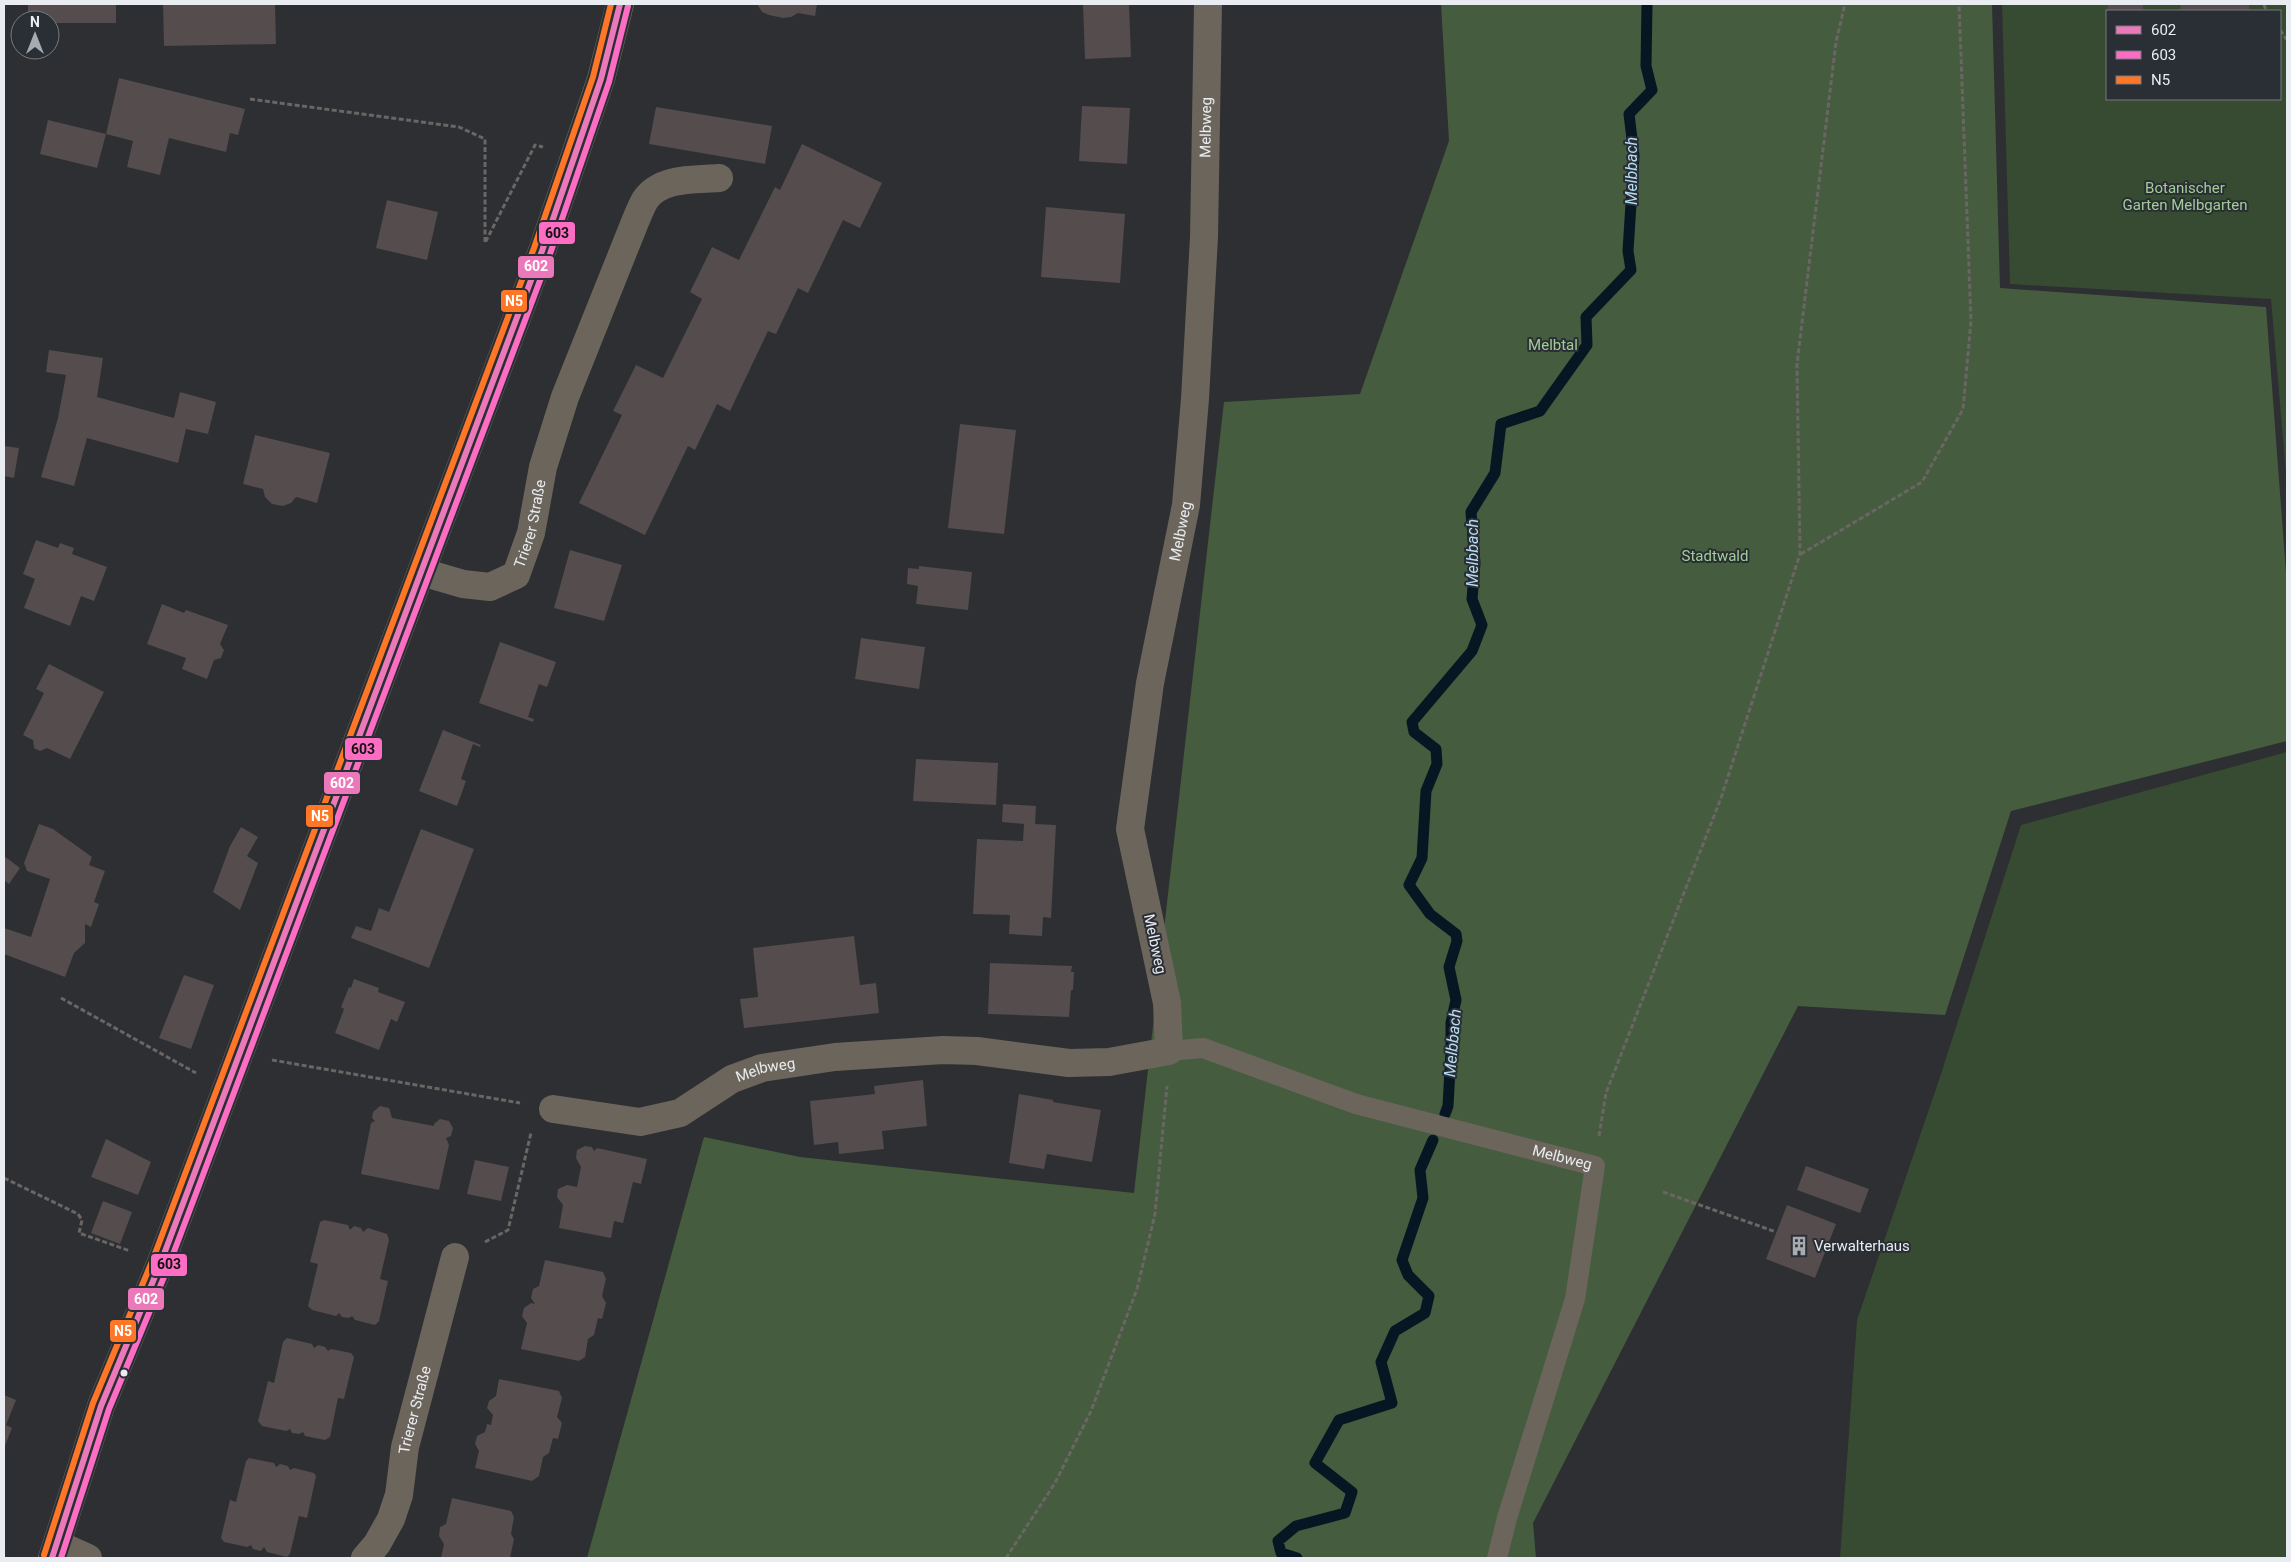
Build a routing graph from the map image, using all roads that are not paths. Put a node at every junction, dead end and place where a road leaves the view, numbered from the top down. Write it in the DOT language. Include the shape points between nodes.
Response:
graph roads {
  1 [pos="620,4"];
  2 [pos="1208,4"];
  3 [pos="719,178"];
  4 [pos="422,572"];
  5 [pos="1169,1051"];
  6 [pos="546,1107"];
  7 [pos="455,1257"];
  8 [pos="55,1551"];
  9 [pos="88,1558"];
  10 [pos="365,1558"];
  11 [pos="1497,1558"];
  1 -- 4 [label="street" via="601,79 576,154"];
  2 -- 5 [label="street, Melbweg" via="1204,238 1186,505 1150,682 1130,829 1167,1003"];
  3 -- 4 [label="street, Trierer Straße" via="674,182 658,188 646,199 565,397 542,467 531,533 516,575 490,587 463,584"];
  4 -- 8 [label="street" via="161,1262 102,1401"];
  5 -- 6 [label="street, Melbweg" via="1109,1062 1068,1063 977,1051 943,1050 835,1057 762,1068 732,1078 680,1113 640,1122"];
  5 -- 11 [label="lane, Melbweg" via="1203,1048 1356,1104 1594,1166 1575,1300"];
  7 -- 10 [label="street, Trierer Straße" via="405,1447 399,1495 391,1519"];
  8 -- 9 [label="street"];
}
